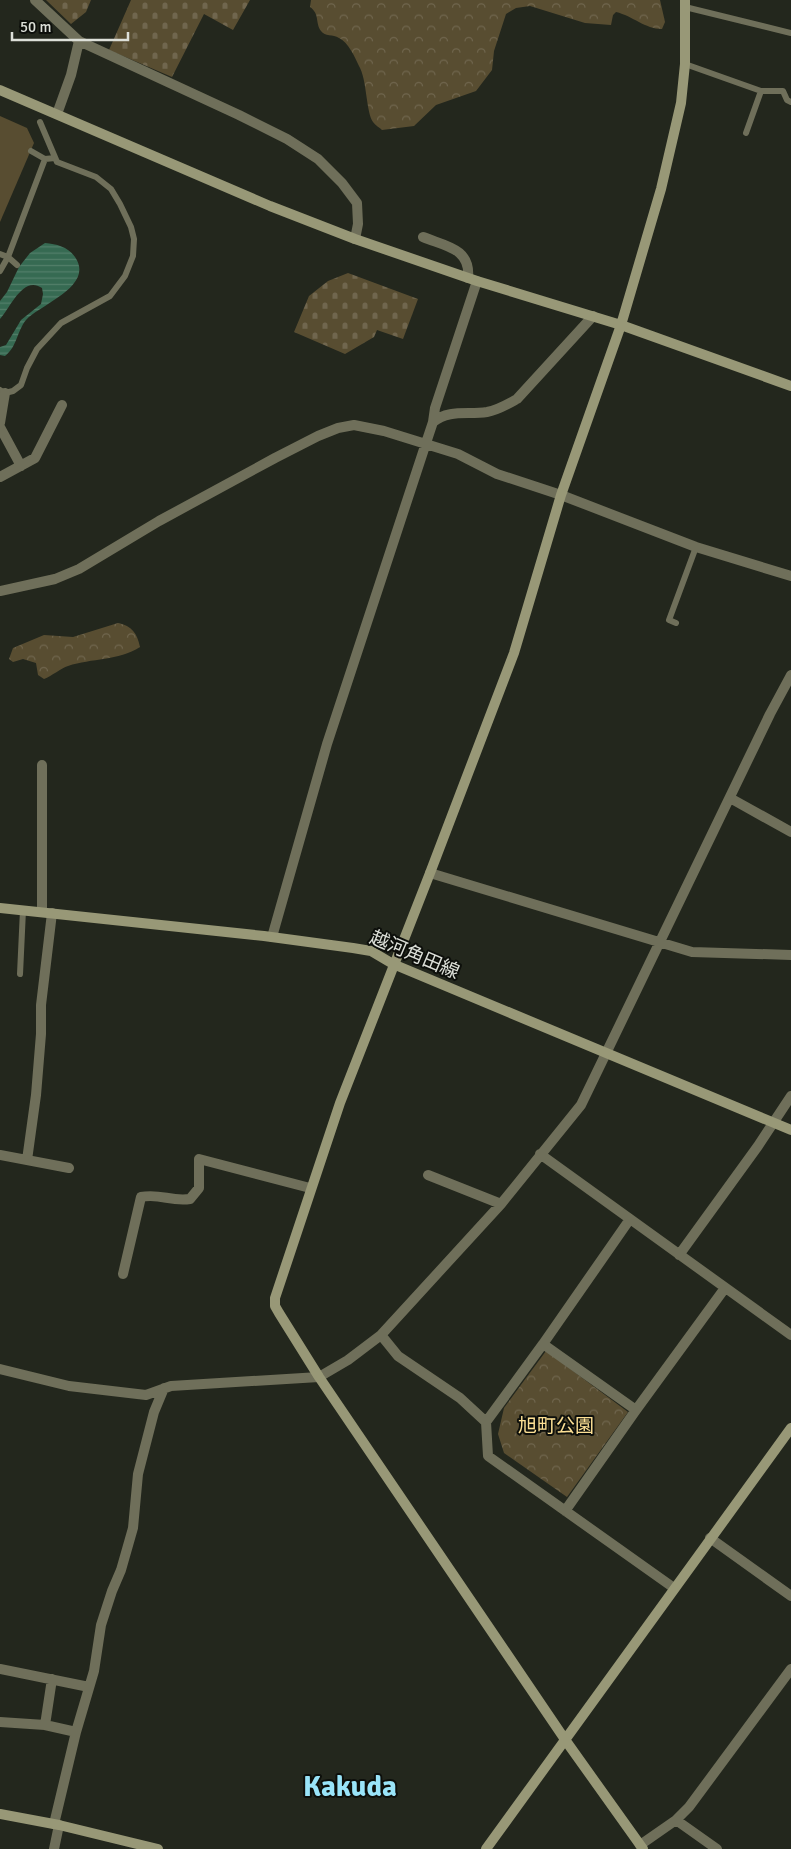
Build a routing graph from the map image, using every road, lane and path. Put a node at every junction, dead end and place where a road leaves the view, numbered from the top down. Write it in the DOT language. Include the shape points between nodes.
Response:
graph roads {
  1 [pos="35,0"];
  2 [pos="685,4"];
  3 [pos="791,33"];
  4 [pos="79,41"];
  5 [pos="685,64"];
  6 [pos="0,90"];
  7 [pos="761,91"];
  8 [pos="791,102"];
  9 [pos="57,114"];
  10 [pos="40,122"];
  11 [pos="746,133"];
  12 [pos="31,151"];
  13 [pos="55,158"];
  14 [pos="45,159"];
  15 [pos="423,237"];
  16 [pos="355,239"];
  17 [pos="0,254"];
  18 [pos="8,257"];
  19 [pos="17,265"];
  20 [pos="0,271"];
  21 [pos="472,279"];
  22 [pos="593,316"];
  23 [pos="621,325"];
  24 [pos="791,386"];
  25 [pos="2,391"];
  26 [pos="62,405"];
  27 [pos="433,422"];
  28 [pos="0,423"];
  29 [pos="0,427"];
  30 [pos="426,443"];
  31 [pos="21,466"];
  32 [pos="0,477"];
  33 [pos="561,496"];
  34 [pos="696,547"];
  35 [pos="791,576"];
  36 [pos="0,591"];
  37 [pos="676,622"];
  38 [pos="791,675"];
  39 [pos="42,765"];
  40 [pos="730,798"];
  41 [pos="791,832"];
  42 [pos="430,874"];
  43 [pos="0,908"];
  44 [pos="23,910"];
  45 [pos="47,913"];
  46 [pos="272,937"];
  47 [pos="661,942"];
  48 [pos="791,955"];
  49 [pos="394,964"];
  50 [pos="20,974"];
  51 [pos="607,1053"];
  52 [pos="791,1096"];
  53 [pos="772,1122"];
  54 [pos="791,1130"];
  55 [pos="540,1154"];
  56 [pos="0,1155"];
  57 [pos="27,1160"];
  58 [pos="69,1168"];
  59 [pos="428,1175"];
  60 [pos="310,1188"];
  61 [pos="501,1204"];
  62 [pos="630,1219"];
  63 [pos="679,1255"];
  64 [pos="123,1274"];
  65 [pos="725,1288"];
  66 [pos="381,1335"];
  67 [pos="791,1335"];
  68 [pos="543,1344"];
  69 [pos="0,1369"];
  70 [pos="319,1377"];
  71 [pos="164,1388"];
  72 [pos="636,1410"];
  73 [pos="486,1422"];
  74 [pos="791,1428"];
  75 [pos="565,1511"];
  76 [pos="710,1538"];
  77 [pos="674,1588"];
  78 [pos="791,1596"];
  79 [pos="791,1668"];
  80 [pos="0,1669"];
  81 [pos="52,1679"];
  82 [pos="89,1687"];
  83 [pos="0,1722"];
  84 [pos="45,1725"];
  85 [pos="76,1732"];
  86 [pos="566,1740"];
  87 [pos="0,1814"];
  88 [pos="676,1820"];
  89 [pos="57,1825"];
  90 [pos="642,1847"];
  91 [pos="54,1849"];
  92 [pos="158,1849"];
  93 [pos="486,1849"];
  94 [pos="717,1849"];
  1 -- 4 [label="street"];
  2 -- 3 [label="lane"];
  2 -- 5 [label="street"];
  4 -- 9 [label="street"];
  4 -- 16 [label="street" via="239,115 318,159 357,203"];
  5 -- 7 [label="lane"];
  5 -- 23 [label="street" via="681,103 661,189"];
  6 -- 9 [label="street"];
  7 -- 8 [label="lane" via="783,91"];
  7 -- 11 [label="lane"];
  9 -- 16 [label="street"];
  10 -- 13 [label="lane"];
  12 -- 14 [label="lane"];
  13 -- 14 [label="lane"];
  13 -- 25 [label="lane" via="57,162 96,177 111,189 131,226 133,256 125,276 110,296 61,323 37,349 21,385"];
  14 -- 18 [label="lane"];
  15 -- 21 [label="street" via="465,256"];
  16 -- 21 [label="street"];
  17 -- 18 [label="lane"];
  18 -- 19 [label="lane"];
  18 -- 20 [label="lane"];
  21 -- 22 [label="street"];
  21 -- 27 [label="street"];
  22 -- 23 [label="street"];
  22 -- 27 [label="street" via="506,406 488,412 441,415"];
  23 -- 24 [label="street"];
  23 -- 33 [label="street"];
  25 -- 28 [label="street"];
  26 -- 31 [label="street" via="35,458"];
  27 -- 30 [label="street"];
  29 -- 31 [label="street"];
  30 -- 33 [label="street" via="458,454 498,474"];
  30 -- 36 [label="street" via="367,427 338,428 159,521 79,569 55,579"];
  30 -- 46 [label="street" via="327,744"];
  31 -- 32 [label="street"];
  33 -- 34 [label="street"];
  33 -- 42 [label="street" via="514,653"];
  34 -- 35 [label="street"];
  34 -- 37 [label="lane" via="669,620"];
  38 -- 40 [label="street"];
  39 -- 45 [label="street"];
  40 -- 41 [label="street"];
  40 -- 47 [label="street"];
  42 -- 47 [label="street"];
  42 -- 49 [label="street"];
  43 -- 44 [label="street, 越河角田線"];
  44 -- 45 [label="street, 越河角田線"];
  44 -- 50 [label="lane"];
  45 -- 46 [label="street, 越河角田線"];
  45 -- 57 [label="street" via="41,1034"];
  46 -- 49 [label="street, 越河角田線" via="370,950"];
  47 -- 48 [label="street" via="692,952"];
  47 -- 51 [label="street"];
  49 -- 51 [label="street, 越河角田線"];
  49 -- 60 [label="street"];
  51 -- 53 [label="street, 越河角田線"];
  51 -- 55 [label="street" via="581,1105"];
  52 -- 53 [label="street"];
  53 -- 54 [label="street, 越河角田線"];
  53 -- 63 [label="street"];
  55 -- 61 [label="street"];
  55 -- 62 [label="street"];
  56 -- 57 [label="street"];
  57 -- 58 [label="street"];
  59 -- 61 [label="street"];
  60 -- 64 [label="street" via="199,1159 199,1188 190,1199 178,1201 152,1194 141,1196"];
  60 -- 70 [label="street" via="275,1298 279,1312"];
  61 -- 66 [label="street"];
  62 -- 63 [label="street"];
  62 -- 68 [label="street"];
  63 -- 65 [label="street"];
  65 -- 67 [label="street"];
  65 -- 72 [label="street"];
  66 -- 70 [label="street"];
  66 -- 73 [label="street" via="398,1356 460,1398"];
  68 -- 72 [label="street"];
  68 -- 73 [label="street"];
  69 -- 71 [label="street" via="69,1386 146,1395"];
  70 -- 71 [label="street"];
  70 -- 86 [label="street"];
  71 -- 82 [label="street" via="154,1412 138,1474 133,1528 101,1625"];
  72 -- 75 [label="street"];
  73 -- 75 [label="street" via="488,1456"];
  74 -- 76 [label="street"];
  75 -- 77 [label="street"];
  76 -- 77 [label="street"];
  76 -- 78 [label="street"];
  77 -- 86 [label="street"];
  79 -- 88 [label="street" via="713,1777"];
  80 -- 81 [label="street"];
  81 -- 82 [label="street"];
  81 -- 84 [label="street"];
  82 -- 85 [label="street"];
  83 -- 84 [label="street"];
  84 -- 85 [label="street"];
  85 -- 89 [label="street"];
  86 -- 90 [label="street"];
  86 -- 93 [label="street"];
  87 -- 89 [label="street"];
  88 -- 90 [label="street"];
  88 -- 94 [label="street"];
  89 -- 91 [label="street"];
  89 -- 92 [label="street"];
}
